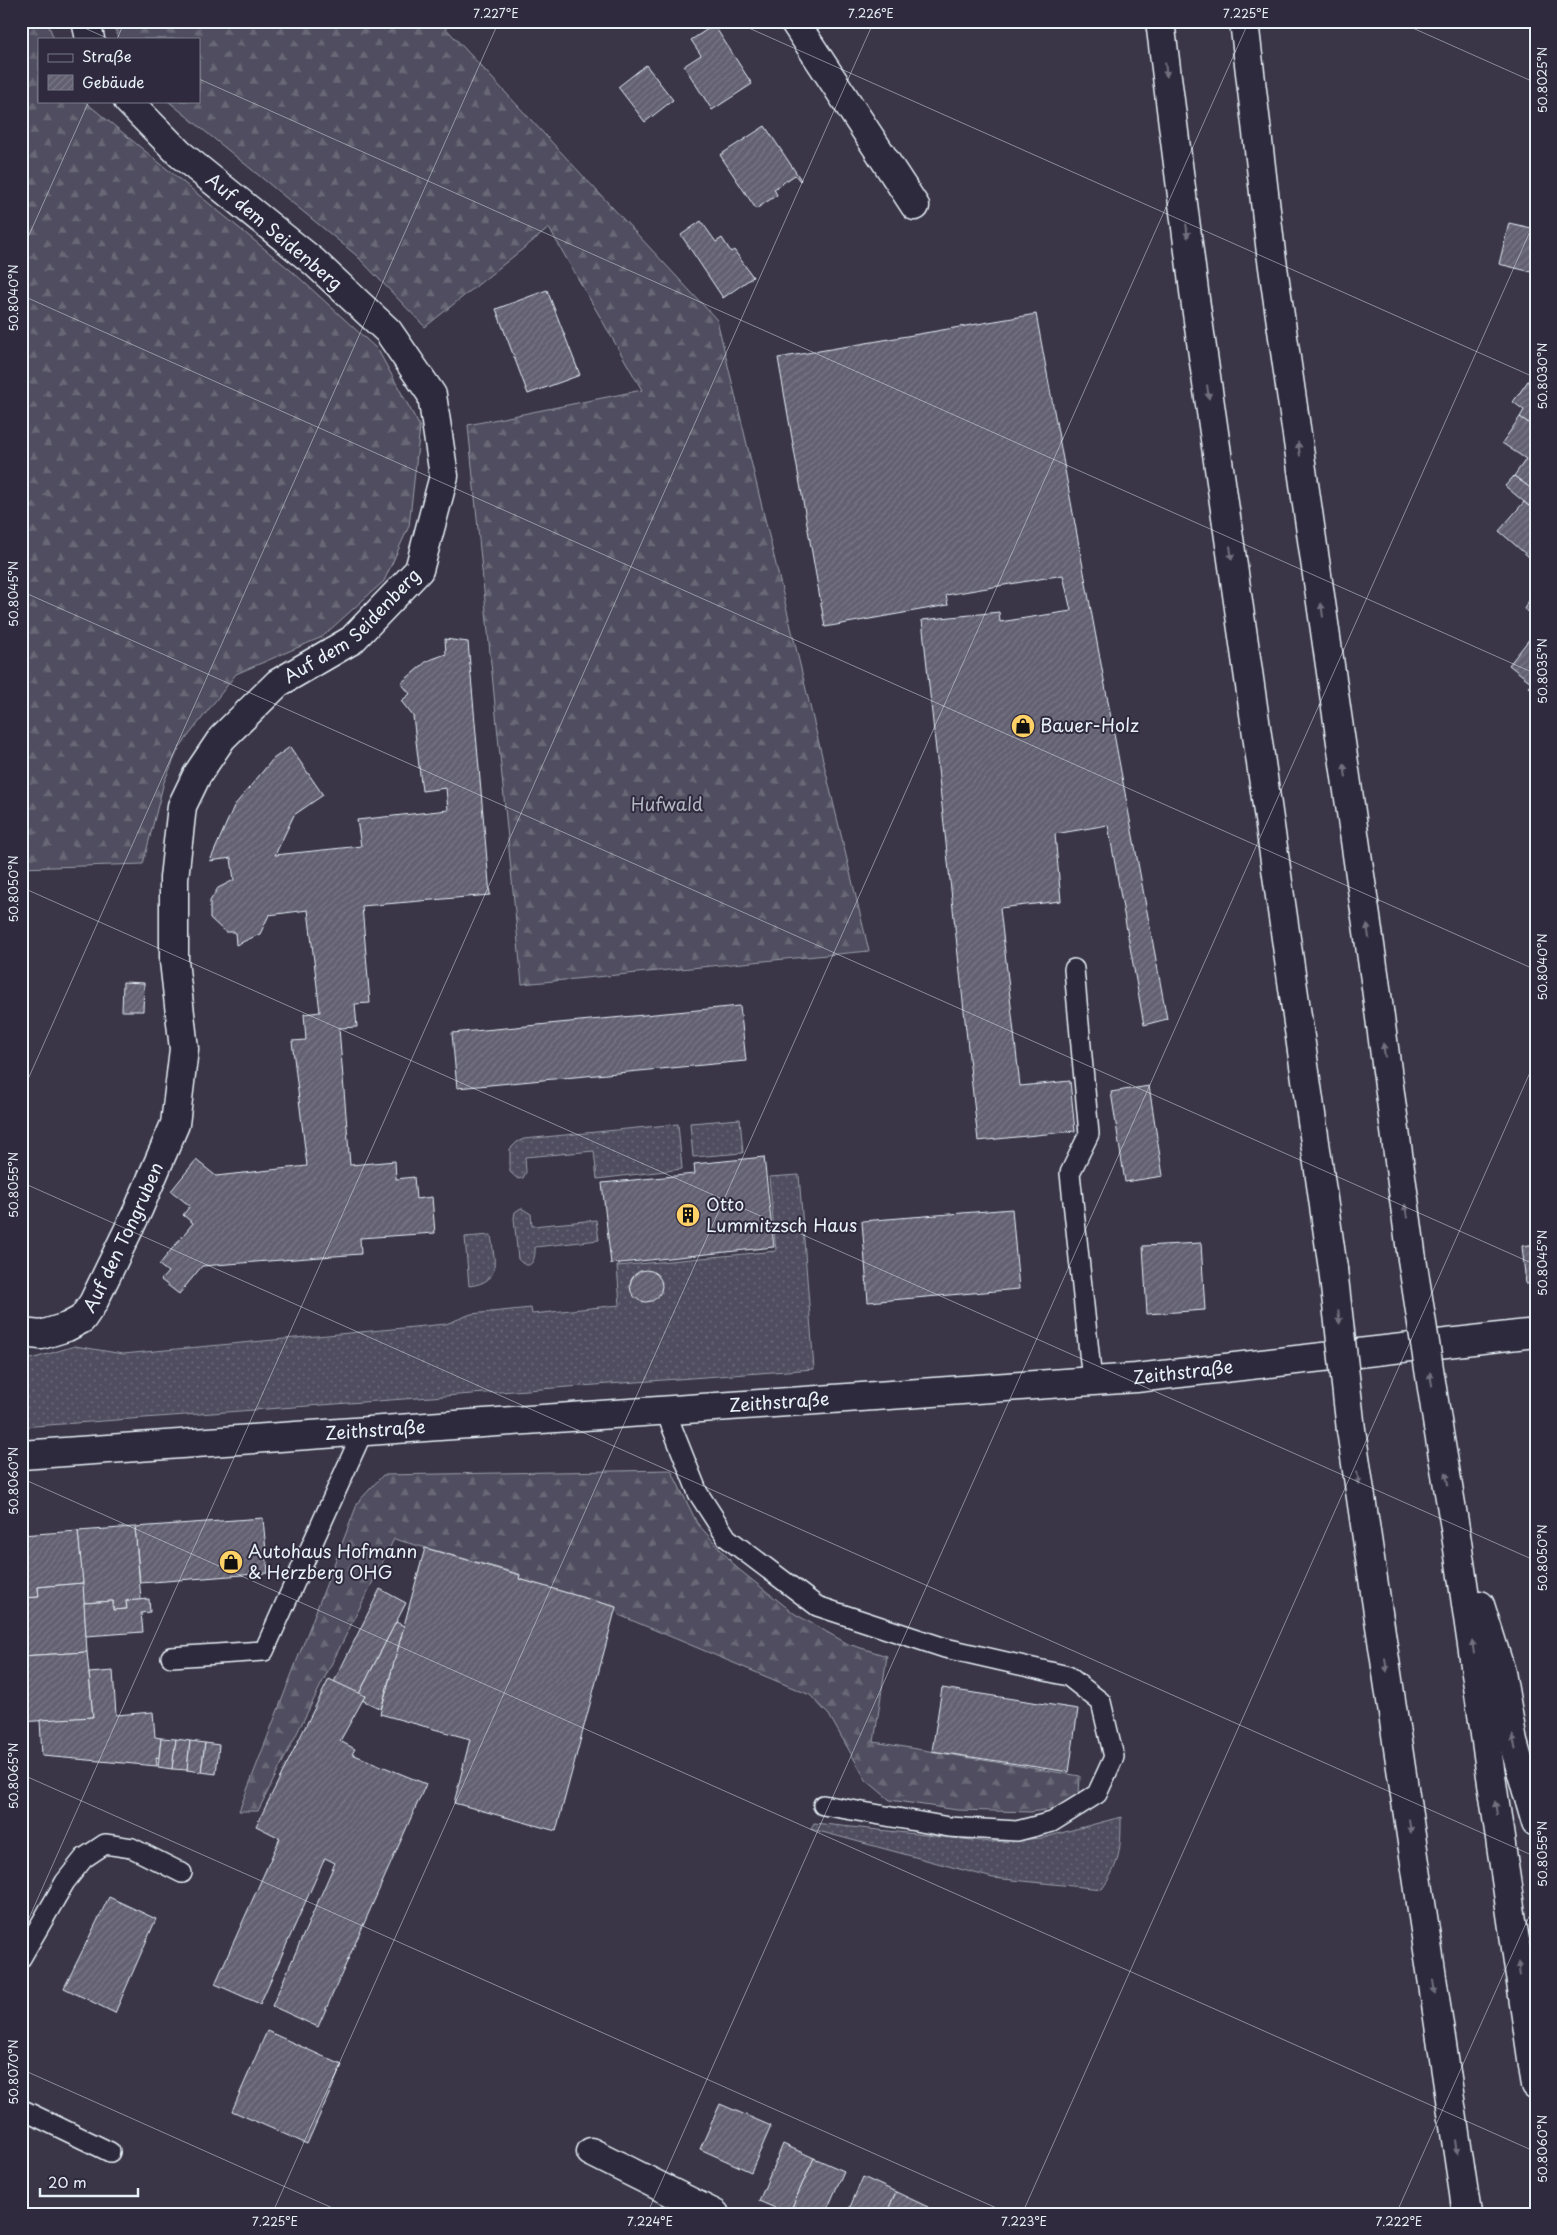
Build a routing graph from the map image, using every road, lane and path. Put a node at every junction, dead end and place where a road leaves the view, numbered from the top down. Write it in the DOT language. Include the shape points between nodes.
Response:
graph roads {
  1 [pos="86,21"];
  2 [pos="794,21"];
  3 [pos="1160,21"];
  4 [pos="1244,21"];
  5 [pos="90,38"];
  6 [pos="129,102"];
  7 [pos="916,206"];
  8 [pos="1074,969"];
  9 [pos="175,1124"];
  10 [pos="21,1333"];
  11 [pos="1536,1333"];
  12 [pos="1092,1381"];
  13 [pos="665,1410"];
  14 [pos="364,1431"];
  15 [pos="21,1455"];
  16 [pos="1455,1528"];
  17 [pos="171,1657"];
  18 [pos="823,1805"];
  19 [pos="1536,1823"];
  20 [pos="182,1873"];
  21 [pos="21,1958"];
  22 [pos="1536,2086"];
  23 [pos="21,2109"];
  24 [pos="110,2152"];
  25 [pos="591,2152"];
  26 [pos="715,2214"];
  27 [pos="1467,2214"];
  1 -- 5 [label="main road"];
  2 -- 7 [label="main road"];
  3 -- 27 [label="main road, one-way, bridge" via="1195,299 1333,1268 1351,1430"];
  16 -- 4 [label="main road, one-way, bridge" via="1412,1259 1271,253"];
  6 -- 9 [label="main road, Auf dem Seidenberg" via="180,154 314,262 388,331 432,395 444,476 419,570 352,640 278,683 229,731 197,775 182,806 174,878 174,961 184,1050"];
  8 -- 12 [label="lane" via="1089,1134 1070,1173"];
  9 -- 10 [label="main road, Auf den Tongruben" via="138,1210 93,1303 82,1318 67,1327 40,1335"];
  11 -- 12 [label="main road, Zeithstraße"];
  12 -- 13 [label="main road, Zeithstraße"];
  13 -- 14 [label="main road, Zeithstraße"];
  13 -- 18 [label="lane" via="698,1494 727,1538 817,1606 945,1648 1068,1676 1101,1702 1114,1757 1097,1794 1052,1822 1017,1832 949,1827"];
  14 -- 15 [label="main road, Zeithstraße"];
  14 -- 17 [label="lane" via="264,1651"];
  19 -- 16 [label="main road, one-way" via="1514,1742 1502,1672"];
  22 -- 16 [label="main road, one-way"];
  20 -- 21 [label="lane" via="132,1848 105,1844 84,1858 65,1882"];
  23 -- 24 [label="lane"];
  25 -- 26 [label="main road"];
}
